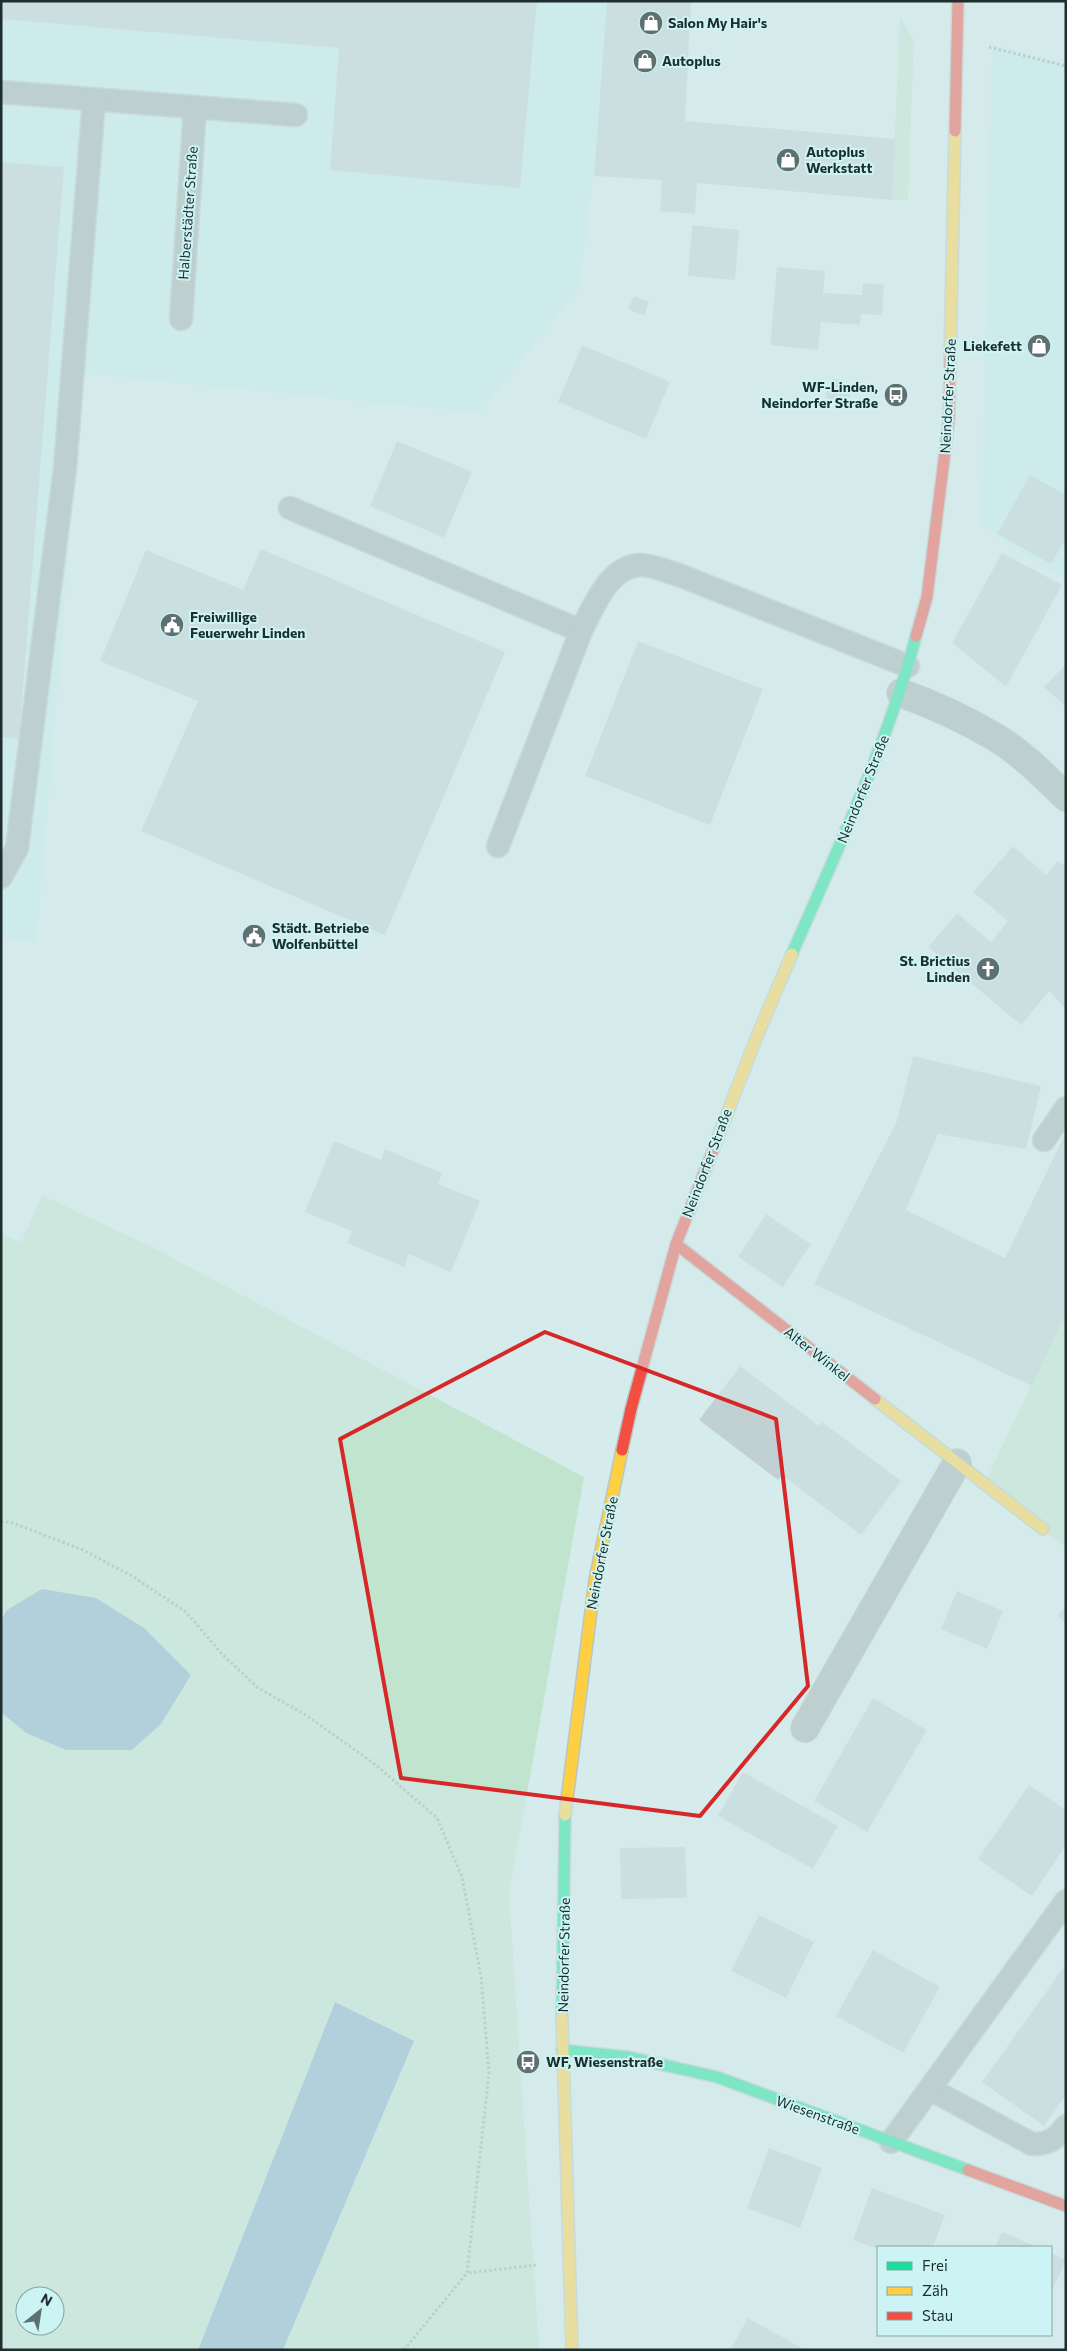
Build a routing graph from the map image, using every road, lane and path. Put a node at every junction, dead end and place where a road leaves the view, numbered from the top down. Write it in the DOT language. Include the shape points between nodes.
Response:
graph roads {
  1 [pos="958,1"];
  2 [pos="957,39"];
  3 [pos="1066,66"];
  4 [pos="1,92"];
  5 [pos="94,100"];
  6 [pos="196,108"];
  7 [pos="296,115"];
  8 [pos="181,319"];
  9 [pos="290,508"];
  10 [pos="581,631"];
  11 [pos="908,666"];
  12 [pos="901,692"];
  13 [pos="1066,797"];
  14 [pos="498,846"];
  15 [pos="1,877"];
  16 [pos="1066,1108"];
  17 [pos="1044,1140"];
  18 [pos="676,1244"];
  19 [pos="958,1464"];
  20 [pos="1,1522"];
  21 [pos="1043,1529"];
  22 [pos="804,1728"];
  23 [pos="1066,1901"];
  24 [pos="562,2050"];
  25 [pos="930,2089"];
  26 [pos="1066,2126"];
  27 [pos="891,2142"];
  28 [pos="1066,2206"];
  29 [pos="538,2265"];
  30 [pos="467,2273"];
  31 [pos="404,2350"];
  32 [pos="572,2350"];
  1 -- 2 [label="street, Neindorfer Straße"];
  2 -- 3 [label="path"];
  2 -- 11 [label="street, Neindorfer Straße" via="949,419 926,596"];
  4 -- 5 [label="lane"];
  5 -- 6 [label="lane"];
  5 -- 15 [label="lane" via="65,468 17,848"];
  6 -- 7 [label="lane"];
  6 -- 8 [label="lane, Halberstädter Straße"];
  9 -- 10 [label="lane"];
  10 -- 11 [label="lane" via="617,573 640,565 679,575"];
  10 -- 14 [label="lane"];
  11 -- 12 [label="street, Neindorfer Straße"];
  12 -- 13 [label="street" via="951,712 997,738 1029,762"];
  12 -- 18 [label="street, Neindorfer Straße" via="757,1036"];
  16 -- 17 [label="lane"];
  18 -- 19 [label="street, Alter Winkel"];
  18 -- 24 [label="street, Neindorfer Straße" via="631,1409 595,1580 565,1816"];
  19 -- 21 [label="street, Alter Winkel"];
  19 -- 22 [label="street"];
  20 -- 30 [label="path" via="10,1522 83,1550 132,1576 186,1612 222,1654 258,1688 306,1715 376,1766 437,1818 462,1877 481,1976 489,2074"];
  23 -- 25 [label="lane"];
  24 -- 27 [label="street, Wiesenstraße" via="628,2057 717,2078"];
  24 -- 32 [label="street, Neindorfer Straße"];
  25 -- 26 [label="lane" via="1032,2144 1051,2141"];
  25 -- 27 [label="lane"];
  27 -- 28 [label="street, Wiesenstraße"];
  29 -- 30 [label="path"];
  30 -- 31 [label="path"];
}
